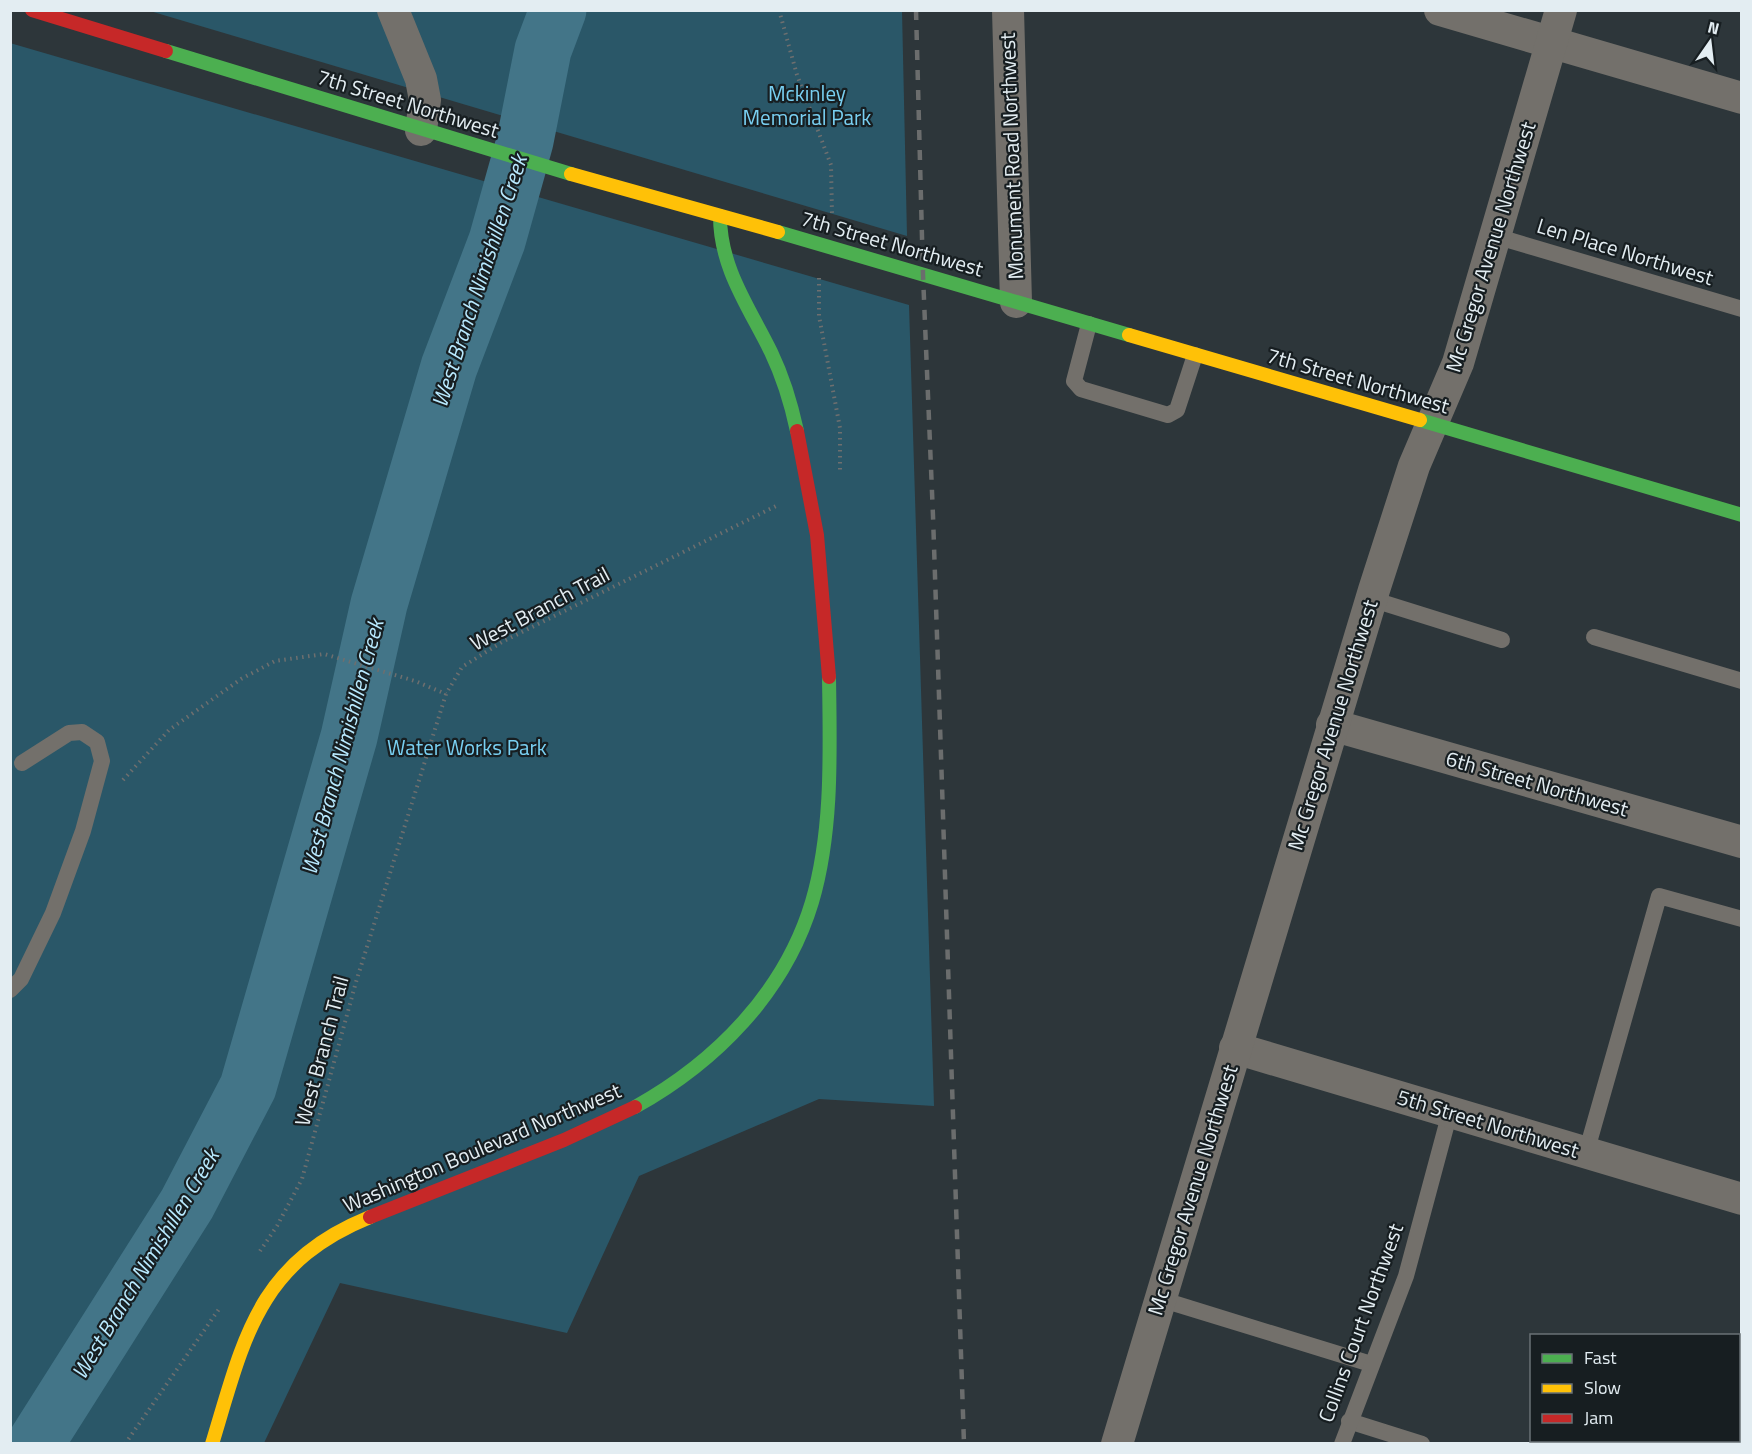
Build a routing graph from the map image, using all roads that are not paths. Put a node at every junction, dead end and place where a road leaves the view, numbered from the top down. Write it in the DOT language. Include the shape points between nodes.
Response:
graph roads {
  1 [pos="32,10"];
  2 [pos="393,10"];
  3 [pos="1008,10"];
  4 [pos="1440,10"];
  5 [pos="1561,10"];
  6 [pos="1551,43"];
  7 [pos="1742,98"];
  8 [pos="433,133"];
  9 [pos="720,216"];
  10 [pos="1495,236"];
  11 [pos="1016,302"];
  12 [pos="1742,309"];
  13 [pos="1089,324"];
  14 [pos="1195,355"];
  15 [pos="1433,425"];
  16 [pos="1742,514"];
  17 [pos="1371,599"];
  18 [pos="1594,637"];
  19 [pos="1502,640"];
  20 [pos="1742,681"];
  21 [pos="1332,725"];
  22 [pos="22,763"];
  23 [pos="1742,842"];
  24 [pos="1742,919"];
  25 [pos="10,990"];
  26 [pos="1235,1048"];
  27 [pos="1450,1112"];
  28 [pos="1586,1153"];
  29 [pos="1742,1199"];
  30 [pos="1160,1299"];
  31 [pos="1371,1364"];
  32 [pos="1349,1421"];
  33 [pos="212,1443"];
  34 [pos="1117,1443"];
  35 [pos="1342,1443"];
  36 [pos="1422,1443"];
  1 -- 8 [label="street, 7th Street Northwest"];
  2 -- 8 [label="street" via="421,79"];
  3 -- 11 [label="street, Monument Road Northwest"];
  4 -- 6 [label="street"];
  5 -- 6 [label="street, Mc Gregor Avenue Northwest"];
  6 -- 7 [label="street"];
  6 -- 10 [label="street, Mc Gregor Avenue Northwest"];
  8 -- 9 [label="street, 7th Street Northwest"];
  9 -- 11 [label="street, 7th Street Northwest"];
  9 -- 33 [label="street, Washington Boulevard Northwest" via="721,244 779,368 800,442 825,615 830,699 822,846 808,913 794,947 747,1019 699,1065 630,1109 354,1224 292,1267 253,1320"];
  10 -- 12 [label="lane, Len Place Northwest"];
  10 -- 15 [label="street, Mc Gregor Avenue Northwest" via="1458,363"];
  11 -- 13 [label="street, 7th Street Northwest"];
  13 -- 14 [label="street, 7th Street Northwest"];
  13 -- 14 [label="lane" via="1074,381 1081,389 1168,416 1178,410"];
  14 -- 15 [label="street, 7th Street Northwest"];
  15 -- 16 [label="street, 7th Street Northwest"];
  15 -- 17 [label="street, Mc Gregor Avenue Northwest" via="1414,466"];
  17 -- 19 [label="lane"];
  17 -- 21 [label="street, Mc Gregor Avenue Northwest"];
  18 -- 20 [label="lane"];
  21 -- 23 [label="street, 6th Street Northwest"];
  21 -- 26 [label="street, Mc Gregor Avenue Northwest"];
  22 -- 25 [label="lane" via="69,732 82,732 97,742 102,762 83,831 53,913 21,979"];
  24 -- 28 [label="lane" via="1659,896"];
  26 -- 27 [label="street, 5th Street Northwest"];
  26 -- 30 [label="street, Mc Gregor Avenue Northwest"];
  27 -- 28 [label="street, 5th Street Northwest"];
  27 -- 31 [label="lane, Collins Court Northwest" via="1406,1276"];
  28 -- 29 [label="street, 5th Street Northwest"];
  30 -- 31 [label="lane"];
  30 -- 34 [label="street, Mc Gregor Avenue Northwest"];
  31 -- 32 [label="lane, Collins Court Northwest"];
  32 -- 35 [label="lane, Collins Court Northwest"];
  32 -- 36 [label="lane"];
}
